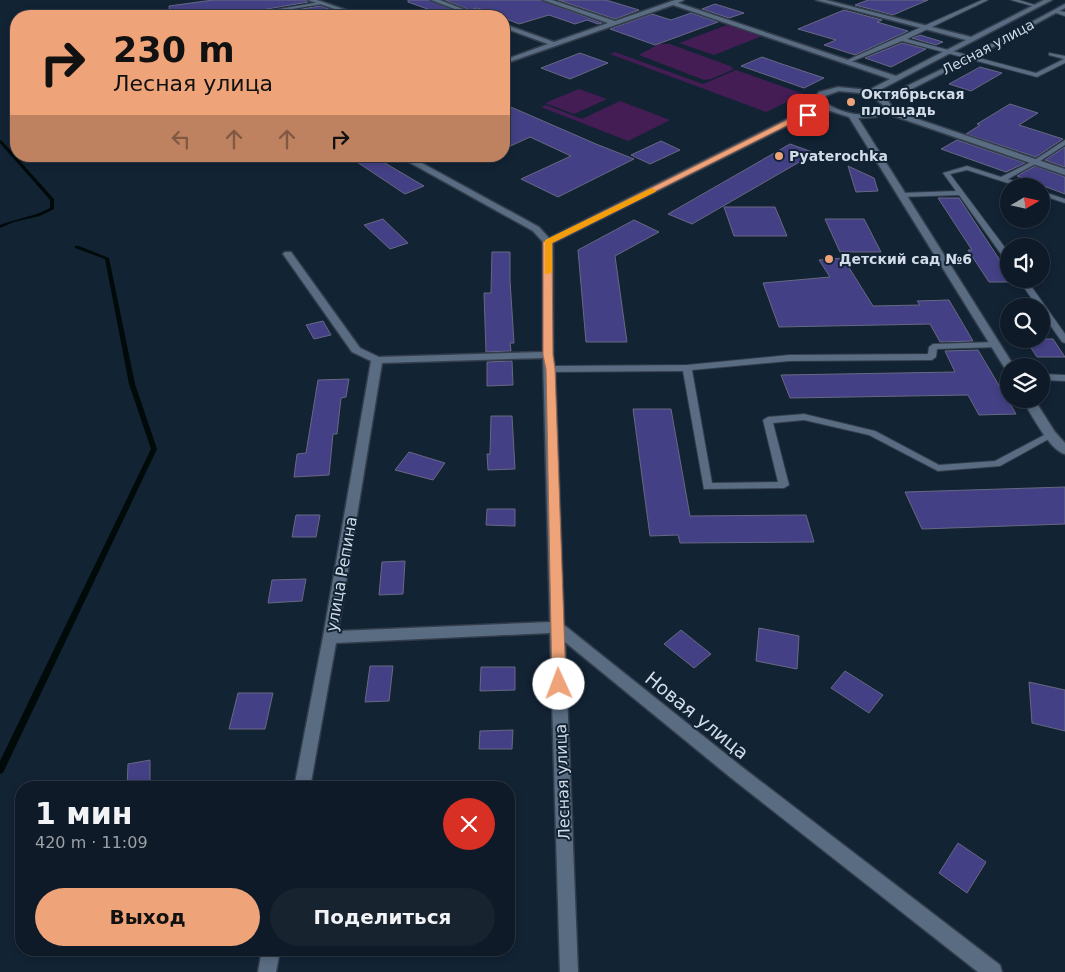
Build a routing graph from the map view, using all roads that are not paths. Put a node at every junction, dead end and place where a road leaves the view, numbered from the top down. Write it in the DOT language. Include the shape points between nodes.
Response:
graph roads {
  1 [pos="311,0"];
  2 [pos="434,0"];
  3 [pos="546,0"];
  4 [pos="819,0"];
  5 [pos="986,0"];
  6 [pos="1013,0"];
  7 [pos="1049,0"];
  8 [pos="678,2"];
  9 [pos="320,3"];
  10 [pos="1036,6"];
  11 [pos="1065,6"];
  12 [pos="277,10"];
  13 [pos="342,10"];
  14 [pos="462,10"];
  15 [pos="1055,11"];
  16 [pos="1065,14"];
  17 [pos="614,23"];
  18 [pos="510,28"];
  19 [pos="926,28"];
  20 [pos="902,39"];
  21 [pos="973,40"];
  22 [pos="553,44"];
  23 [pos="948,52"];
  24 [pos="1051,54"];
  25 [pos="969,58"];
  26 [pos="1065,59"];
  27 [pos="510,60"];
  28 [pos="846,62"];
  29 [pos="895,78"];
  30 [pos="870,92"];
  31 [pos="884,100"];
  32 [pos="826,108"];
  33 [pos="884,110"];
  34 [pos="852,116"];
  35 [pos="1065,142"];
  36 [pos="413,162"];
  37 [pos="1035,162"];
  38 [pos="1065,172"];
  39 [pos="1002,178"];
  40 [pos="962,193"];
  41 [pos="902,195"];
  42 [pos="1050,196"];
  43 [pos="1065,202"];
  44 [pos="548,242"];
  45 [pos="1000,246"];
  46 [pos="288,254"];
  47 [pos="1028,288"];
  48 [pos="1065,340"];
  49 [pos="995,345"];
  50 [pos="548,355"];
  51 [pos="1003,358"];
  52 [pos="377,360"];
  53 [pos="688,368"];
  54 [pos="550,369"];
  55 [pos="1050,377"];
  56 [pos="1065,378"];
  57 [pos="1034,408"];
  58 [pos="1051,436"];
  59 [pos="1065,450"];
  60 [pos="557,627"];
  61 [pos="330,637"];
  62 [pos="303,781"];
  63 [pos="270,956"];
  64 [pos="266,972"];
  65 [pos="568,972"];
  66 [pos="993,972"];
  1 -- 9 [label="street"];
  2 -- 14 [label="street"];
  3 -- 17 [label="street"];
  4 -- 19 [label="street"];
  5 -- 19 [label="lane"];
  6 -- 10 [label="lane"];
  7 -- 10 [label="street, Лесная улица"];
  8 -- 17 [label="street"];
  8 -- 28 [label="street"];
  9 -- 12 [label="lane"];
  9 -- 13 [label="street"];
  10 -- 21 [label="street, Лесная улица"];
  11 -- 15 [label="street, Лесная улица"];
  15 -- 16 [label="lane"];
  15 -- 25 [label="street, Лесная улица"];
  17 -- 22 [label="street"];
  18 -- 22 [label="street"];
  19 -- 20 [label="lane"];
  19 -- 21 [label="street"];
  20 -- 23 [label="lane"];
  20 -- 28 [label="lane"];
  21 -- 23 [label="street, Лесная улица"];
  22 -- 27 [label="street"];
  23 -- 25 [label="lane"];
  23 -- 29 [label="street, Лесная улица"];
  24 -- 26 [label="lane"];
  25 -- 26 [label="lane" via="1037,76"];
  25 -- 31 [label="street, Лесная улица"];
  28 -- 29 [label="street"];
  29 -- 30 [label="street, Лесная улица"];
  30 -- 31 [label="street"];
  30 -- 32 [label="street" via="829,91 819,98"];
  31 -- 33 [label="street" via="887,104"];
  32 -- 34 [label="street"];
  32 -- 44 [label="street" via="790,122"];
  33 -- 34 [label="street" via="873,115"];
  33 -- 37 [label="street"];
  34 -- 41 [label="street"];
  35 -- 37 [label="lane"];
  36 -- 44 [label="street" via="536,229"];
  37 -- 38 [label="street"];
  37 -- 39 [label="lane"];
  39 -- 40 [label="lane" via="967,168 946,173"];
  40 -- 41 [label="lane"];
  40 -- 45 [label="lane"];
  41 -- 49 [label="street"];
  42 -- 43 [label="lane"];
  44 -- 50 [label="street, Лесная улица"];
  46 -- 52 [label="street" via="356,350"];
  47 -- 48 [label="lane"];
  49 -- 51 [label="street"];
  49 -- 53 [label="lane" via="933,347 932,357 788,358"];
  50 -- 52 [label="street"];
  50 -- 54 [label="street, Лесная улица"];
  52 -- 61 [label="street, улица Репина"];
  53 -- 54 [label="lane"];
  53 -- 58 [label="lane" via="708,487 784,485 768,420 804,417 872,432 938,468 996,464"];
  54 -- 60 [label="street, Лесная улица"];
  55 -- 56 [label="lane"];
  57 -- 58 [label="street"];
  58 -- 59 [label="street"];
  60 -- 61 [label="street"];
  60 -- 65 [label="street, Лесная улица"];
  60 -- 66 [label="street, Новая улица" via="736,772"];
  61 -- 62 [label="street, улица Репина"];
  63 -- 64 [label="street"];
}
